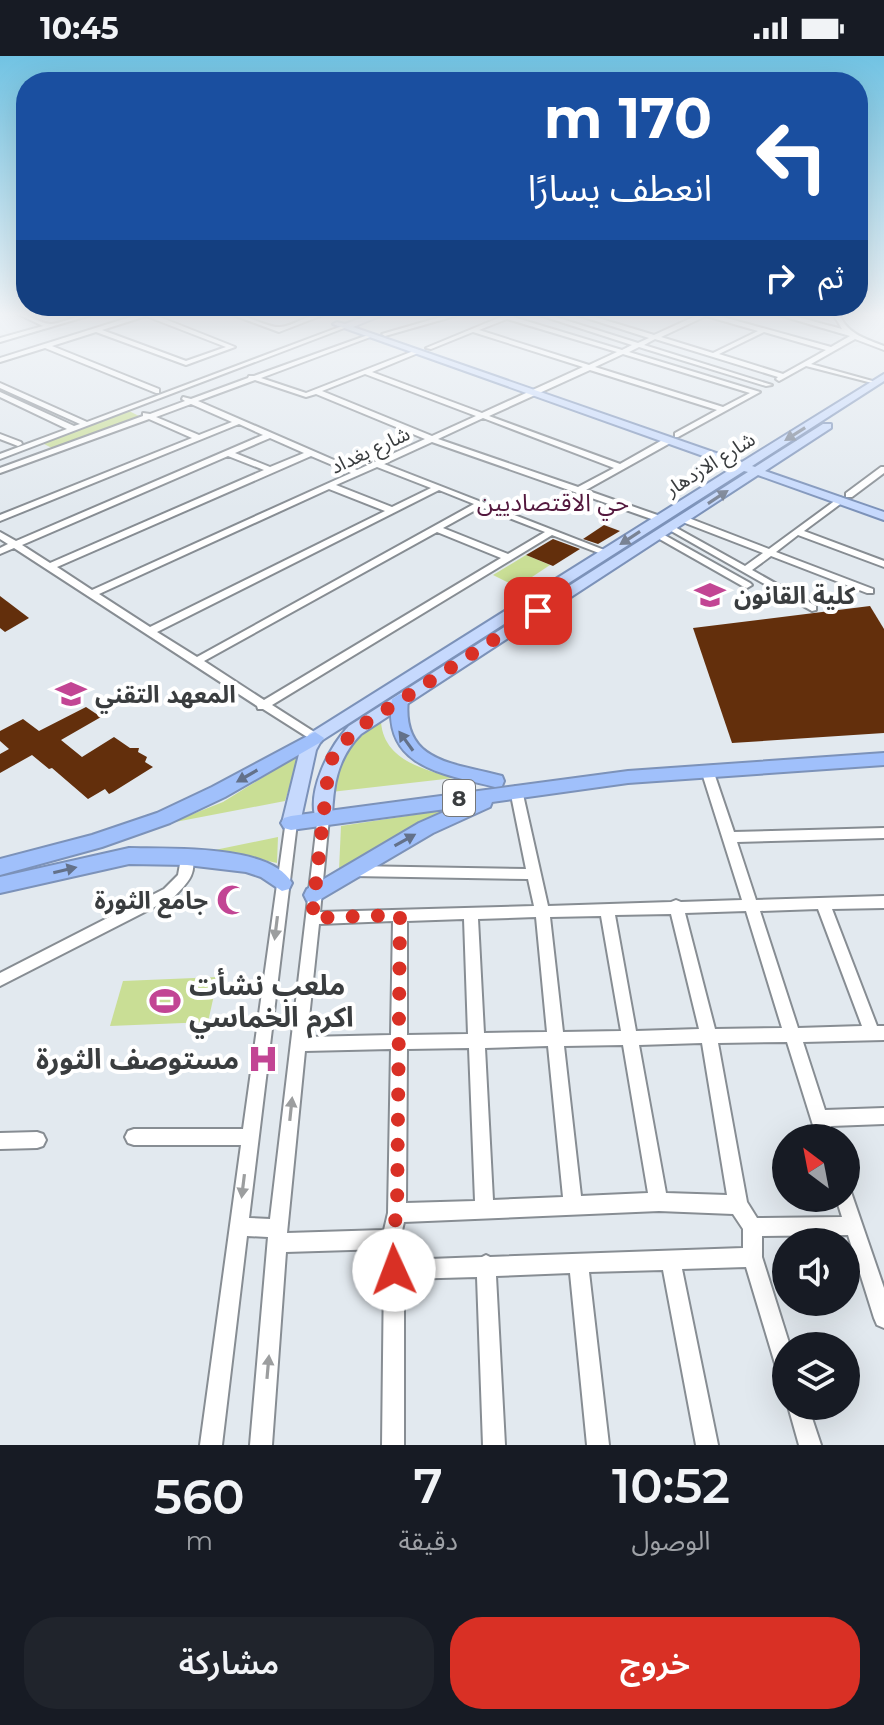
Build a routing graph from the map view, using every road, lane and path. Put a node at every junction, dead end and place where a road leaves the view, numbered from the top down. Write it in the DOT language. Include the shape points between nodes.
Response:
graph roads {
  1 [pos="126,379"];
  2 [pos="190,379"];
  3 [pos="204,379"];
  4 [pos="251,379"];
  5 [pos="256,379"];
  6 [pos="348,379"];
  7 [pos="385,379"];
  8 [pos="502,379"];
  9 [pos="509,379"];
  10 [pos="563,379"];
  11 [pos="627,379"];
  12 [pos="712,379"];
  13 [pos="749,379"];
  14 [pos="779,379"];
  15 [pos="881,383"];
  16 [pos="0,385"];
  17 [pos="768,385"];
  18 [pos="538,390"];
  19 [pos="156,391"];
  20 [pos="316,391"];
  21 [pos="168,392"];
  22 [pos="755,392"];
  23 [pos="0,394"];
  24 [pos="853,397"];
  25 [pos="190,400"];
  26 [pos="866,401"];
  27 [pos="128,407"];
  28 [pos="724,410"];
  29 [pos="484,415"];
  30 [pos="149,416"];
  31 [pos="83,422"];
  32 [pos="238,422"];
  33 [pos="70,427"];
  34 [pos="270,435"];
  35 [pos="0,436"];
  36 [pos="199,438"];
  37 [pos="674,438"];
  38 [pos="432,439"];
  39 [pos="18,444"];
  40 [pos="35,444"];
  41 [pos="52,452"];
  42 [pos="228,453"];
  43 [pos="310,453"];
  44 [pos="0,454"];
  45 [pos="378,464"];
  46 [pos="755,466"];
  47 [pos="619,467"];
  48 [pos="884,469"];
  49 [pos="270,470"];
  50 [pos="0,471"];
  51 [pos="358,473"];
  52 [pos="330,486"];
  53 [pos="437,488"];
  54 [pos="578,491"];
  55 [pos="845,498"];
  56 [pos="481,504"];
  57 [pos="884,507"];
  58 [pos="393,511"];
  59 [pos="884,516"];
  60 [pos="0,518"];
  61 [pos="683,519"];
  62 [pos="663,527"];
  63 [pos="437,529"];
  64 [pos="551,532"];
  65 [pos="797,532"];
  66 [pos="0,535"];
  67 [pos="15,545"];
  68 [pos="0,551"];
  69 [pos="607,553"];
  70 [pos="768,554"];
  71 [pos="507,557"];
  72 [pos="884,564"];
  73 [pos="49,567"];
  74 [pos="746,570"];
  75 [pos="747,585"];
  76 [pos="870,591"];
  77 [pos="91,594"];
  78 [pos="552,595"];
  79 [pos="812,608"];
  80 [pos="149,632"];
  81 [pos="195,662"];
  82 [pos="400,699"];
  83 [pos="262,706"];
  84 [pos="315,738"];
  85 [pos="884,747"];
  86 [pos="884,759"];
  87 [pos="707,770"];
  88 [pos="495,781"];
  89 [pos="516,790"];
  90 [pos="324,811"];
  91 [pos="292,817"];
  92 [pos="884,833"];
  93 [pos="728,837"];
  94 [pos="187,857"];
  95 [pos="0,867"];
  96 [pos="350,871"];
  97 [pos="534,874"];
  98 [pos="282,883"];
  99 [pos="0,885"];
  100 [pos="314,895"];
  101 [pos="884,902"];
  102 [pos="823,903"];
  103 [pos="750,904"];
  104 [pos="676,906"];
  105 [pos="607,909"];
  106 [pos="542,911"];
  107 [pos="471,913"];
  108 [pos="400,915"];
  109 [pos="312,918"];
  110 [pos="0,980"];
  111 [pos="878,1033"];
  112 [pos="793,1035"];
  113 [pos="709,1036"];
  114 [pos="631,1038"];
  115 [pos="554,1039"];
  116 [pos="478,1041"];
  117 [pos="398,1042"];
  118 [pos="298,1044"];
  119 [pos="884,1116"];
  120 [pos="820,1118"];
  121 [pos="822,1124"];
  122 [pos="134,1137"];
  123 [pos="249,1137"];
  124 [pos="37,1140"];
  125 [pos="0,1141"];
  126 [pos="659,1202"];
  127 [pos="573,1205"];
  128 [pos="738,1205"];
  129 [pos="484,1210"];
  130 [pos="849,1212"];
  131 [pos="397,1213"];
  132 [pos="853,1226"];
  133 [pos="238,1227"];
  134 [pos="752,1227"];
  135 [pos="279,1235"];
  136 [pos="391,1239"];
  137 [pos="753,1257"];
  138 [pos="671,1263"];
  139 [pos="579,1264"];
  140 [pos="486,1265"];
  141 [pos="394,1270"];
  142 [pos="884,1318"];
  143 [pos="776,1332"];
  144 [pos="802,1420"];
  145 [pos="211,1445"];
  146 [pos="261,1445"];
  147 [pos="393,1445"];
  148 [pos="494,1445"];
  149 [pos="598,1445"];
  150 [pos="707,1445"];
  151 [pos="810,1445"];
  1 -- 19 [label="street"];
  2 -- 19 [label="street"];
  3 -- 21 [label="street"];
  4 -- 25 [label="street"];
  5 -- 20 [label="street" via="306,395"];
  6 -- 20 [label="street"];
  7 -- 29 [label="street"];
  8 -- 18 [label="main road"];
  9 -- 18 [label="main road"];
  10 -- 18 [label="street, شارع بغداد"];
  11 -- 28 [label="street"];
  12 -- 22 [label="street"];
  13 -- 17 [label="street"];
  14 -- 17 [label="street"];
  15 -- 24 [label="main road, شارع الازدهار"];
  15 -- 26 [label="main road, شارع الازدهار"];
  16 -- 31 [label="street"];
  17 -- 22 [label="street"];
  18 -- 29 [label="street, شارع بغداد"];
  18 -- 37 [label="main road"];
  19 -- 31 [label="street"];
  20 -- 38 [label="street"];
  21 -- 25 [label="street"];
  21 -- 27 [label="street"];
  22 -- 28 [label="street"];
  23 -- 33 [label="street"];
  24 -- 26 [label="main road"];
  24 -- 46 [label="main road, شارع الازدهار, one-way"];
  25 -- 30 [label="street"];
  25 -- 32 [label="street"];
  26 -- 46 [label="main road, شارع الازدهار"];
  27 -- 30 [label="street"];
  27 -- 31 [label="street"];
  28 -- 37 [label="street"];
  29 -- 38 [label="street, شارع بغداد"];
  29 -- 47 [label="street"];
  30 -- 36 [label="street"];
  30 -- 41 [label="street"];
  31 -- 33 [label="street"];
  32 -- 34 [label="street"];
  32 -- 36 [label="street"];
  33 -- 39 [label="street"];
  33 -- 40 [label="street"];
  34 -- 42 [label="street"];
  34 -- 43 [label="street"];
  35 -- 39 [label="street"];
  36 -- 60 [label="street"];
  37 -- 46 [label="main road"];
  37 -- 47 [label="street"];
  38 -- 45 [label="street, شارع بغداد"];
  38 -- 54 [label="street"];
  39 -- 44 [label="street"];
  40 -- 41 [label="street"];
  40 -- 44 [label="street"];
  41 -- 50 [label="street"];
  42 -- 49 [label="street"];
  42 -- 67 [label="street"];
  43 -- 49 [label="street"];
  43 -- 51 [label="street"];
  45 -- 51 [label="street, شارع بغداد"];
  45 -- 53 [label="street"];
  46 -- 55 [label="main road"];
  61 -- 46 [label="main road, شارع الازدهار, one-way"];
  46 -- 62 [label="main road, شارع الازدهار"];
  47 -- 54 [label="street"];
  48 -- 55 [label="street"];
  49 -- 73 [label="street"];
  51 -- 52 [label="street, شارع بغداد"];
  52 -- 58 [label="street"];
  52 -- 77 [label="street, شارع بغداد"];
  53 -- 56 [label="street"];
  53 -- 58 [label="street"];
  54 -- 62 [label="street"];
  55 -- 57 [label="main road"];
  55 -- 59 [label="main road"];
  55 -- 65 [label="street"];
  56 -- 63 [label="street"];
  56 -- 64 [label="street"];
  58 -- 80 [label="street"];
  61 -- 62 [label="main road, شارع الازدهار"];
  61 -- 70 [label="street"];
  62 -- 69 [label="main road, شارع الازدهار, one-way"];
  62 -- 74 [label="street"];
  62 -- 75 [label="street"];
  62 -- 78 [label="main road, شارع الازدهار"];
  63 -- 71 [label="street"];
  63 -- 81 [label="street"];
  64 -- 69 [label="street"];
  64 -- 71 [label="street"];
  65 -- 70 [label="street"];
  65 -- 72 [label="street"];
  66 -- 67 [label="street"];
  67 -- 68 [label="street"];
  67 -- 73 [label="street"];
  69 -- 78 [label="main road, شارع الازدهار"];
  70 -- 74 [label="street"];
  70 -- 76 [label="street"];
  71 -- 83 [label="street"];
  73 -- 77 [label="street"];
  74 -- 79 [label="street"];
  77 -- 80 [label="street"];
  78 -- 82 [label="main road, شارع الازدهار"];
  78 -- 84 [label="main road, شارع الازدهار"];
  80 -- 81 [label="street"];
  81 -- 83 [label="street"];
  88 -- 82 [label="highway, one-way" via="418,755 397,728"];
  82 -- 90 [label="main road, شارع الازدهار" via="338,748 330,765"];
  83 -- 84 [label="street"];
  84 -- 91 [label="main road"];
  84 -- 95 [label="highway, one-way" via="189,807 115,836"];
  85 -- 88 [label="highway, 8" via="695,759"];
  86 -- 87 [label="highway, 8"];
  87 -- 89 [label="highway, 8"];
  87 -- 93 [label="street"];
  88 -- 90 [label="highway, 8"];
  89 -- 90 [label="highway, 8"];
  96 -- 89 [label="highway, one-way" via="448,817"];
  89 -- 97 [label="street"];
  90 -- 91 [label="highway, 8"];
  90 -- 100 [label="street"];
  91 -- 98 [label="street"];
  92 -- 93 [label="street"];
  93 -- 103 [label="street"];
  94 -- 98 [label="highway" via="247,864"];
  99 -- 94 [label="highway, one-way" via="129,856"];
  94 -- 110 [label="street" via="185,877 169,893"];
  96 -- 97 [label="street"];
  96 -- 100 [label="highway"];
  97 -- 106 [label="street"];
  98 -- 123 [label="street, one-way"];
  100 -- 109 [label="street"];
  101 -- 102 [label="street"];
  102 -- 103 [label="street"];
  102 -- 111 [label="street"];
  103 -- 104 [label="street"];
  103 -- 112 [label="street"];
  104 -- 105 [label="street"];
  104 -- 113 [label="street"];
  105 -- 106 [label="street"];
  105 -- 114 [label="street"];
  106 -- 107 [label="street"];
  106 -- 115 [label="street"];
  107 -- 108 [label="street"];
  107 -- 116 [label="street"];
  108 -- 109 [label="street"];
  108 -- 117 [label="street"];
  109 -- 118 [label="street"];
  111 -- 112 [label="street"];
  112 -- 113 [label="street"];
  112 -- 120 [label="street"];
  113 -- 114 [label="street"];
  113 -- 128 [label="street"];
  114 -- 115 [label="street"];
  114 -- 126 [label="street"];
  115 -- 116 [label="street"];
  115 -- 127 [label="street"];
  116 -- 117 [label="street"];
  116 -- 129 [label="street"];
  117 -- 118 [label="street"];
  117 -- 131 [label="street"];
  135 -- 118 [label="street, one-way"];
  119 -- 120 [label="street"];
  120 -- 121 [label="street"];
  122 -- 123 [label="street"];
  123 -- 133 [label="street, one-way"];
  124 -- 125 [label="street"];
  126 -- 127 [label="street"];
  126 -- 128 [label="street"];
  127 -- 129 [label="street"];
  128 -- 134 [label="street"];
  129 -- 131 [label="street"];
  130 -- 132 [label="street"];
  131 -- 136 [label="street"];
  132 -- 134 [label="street"];
  132 -- 142 [label="street"];
  133 -- 135 [label="street"];
  133 -- 145 [label="street"];
  134 -- 137 [label="street"];
  135 -- 136 [label="street"];
  146 -- 135 [label="street, one-way"];
  136 -- 141 [label="street"];
  137 -- 138 [label="street"];
  137 -- 143 [label="street"];
  138 -- 139 [label="street"];
  138 -- 150 [label="street"];
  139 -- 140 [label="street"];
  139 -- 149 [label="street"];
  140 -- 141 [label="street"];
  140 -- 148 [label="street"];
  141 -- 147 [label="street"];
  144 -- 151 [label="street"];
}
